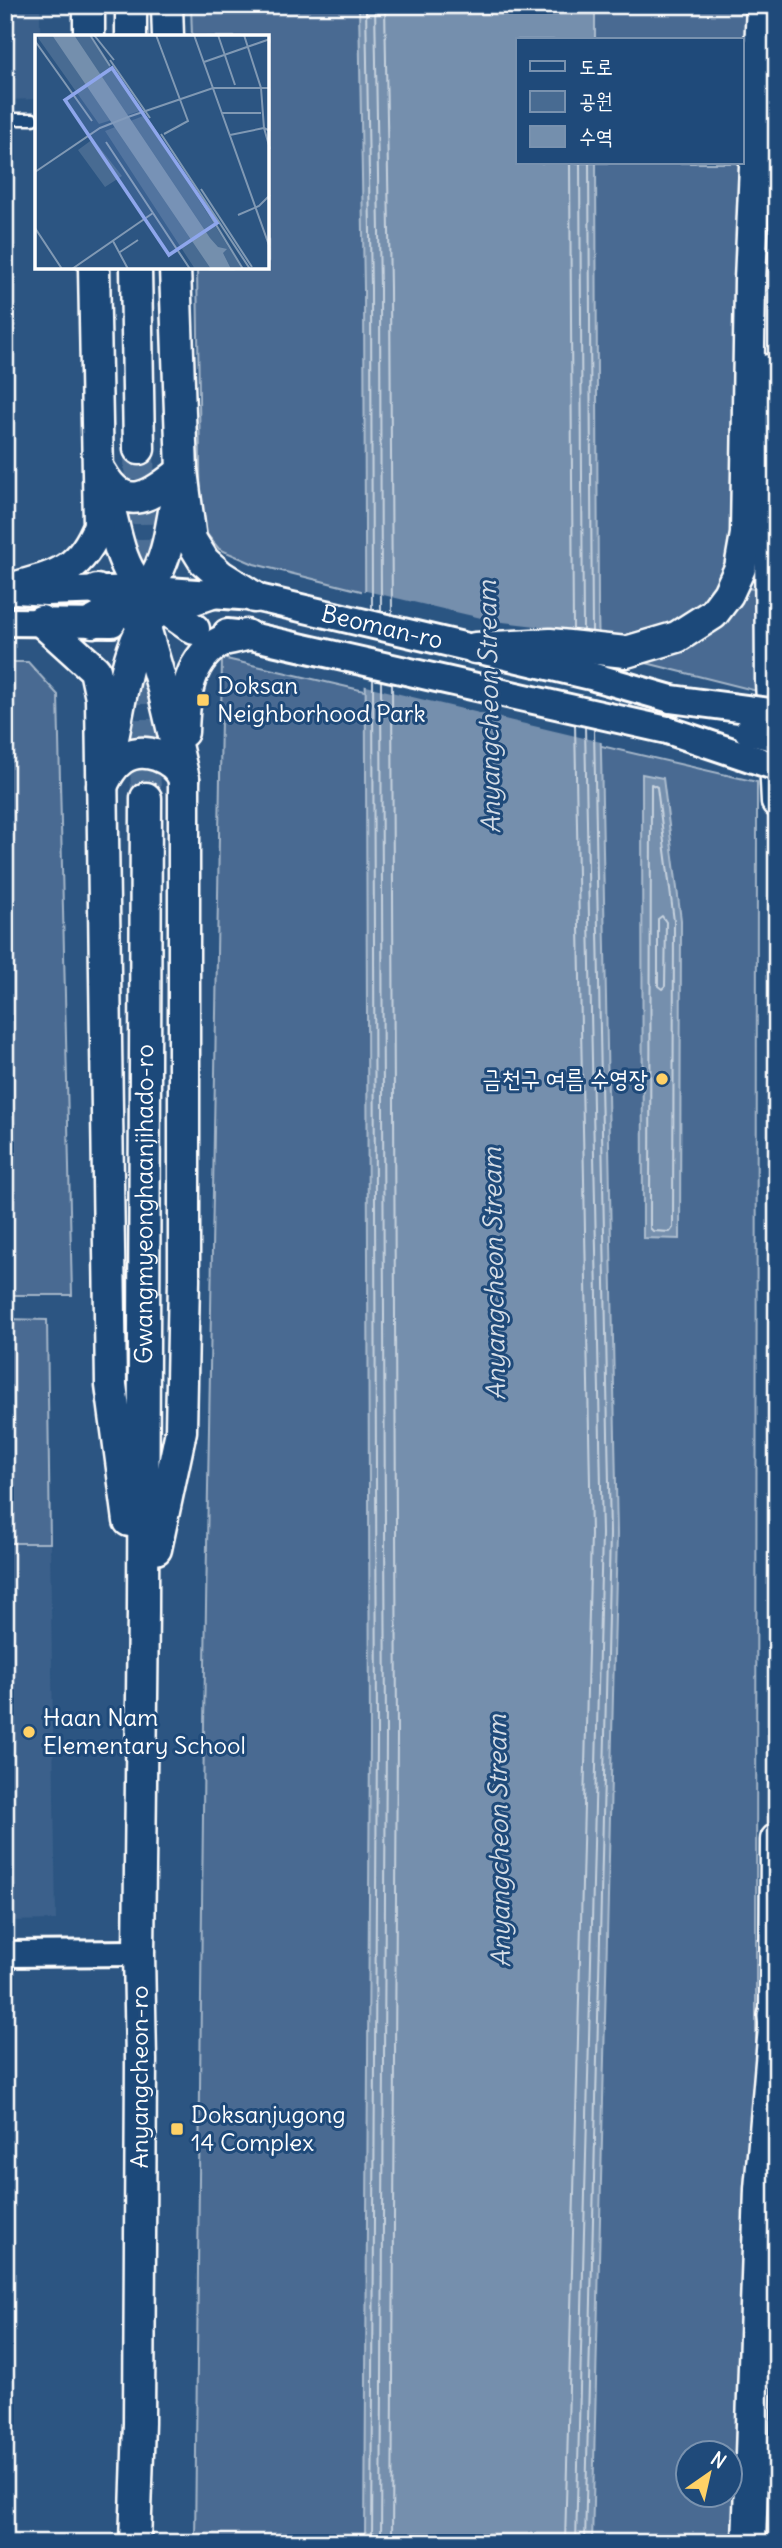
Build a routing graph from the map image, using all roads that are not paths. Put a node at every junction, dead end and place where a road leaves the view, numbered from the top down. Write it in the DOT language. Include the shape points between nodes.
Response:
graph roads {
  1 [pos="89,5"];
  2 [pos="131,5"];
  3 [pos="167,5"];
  4 [pos="762,5"];
  5 [pos="770,5"];
  6 [pos="89,35"];
  7 [pos="131,35"];
  8 [pos="168,35"];
  9 [pos="5,119"];
  10 [pos="33,119"];
  11 [pos="94,270"];
  12 [pos="136,270"];
  13 [pos="175,270"];
  14 [pos="139,449"];
  15 [pos="99,468"];
  16 [pos="182,471"];
  17 [pos="5,590"];
  18 [pos="212,593"];
  19 [pos="254,597"];
  20 [pos="135,604"];
  21 [pos="41,621"];
  22 [pos="5,622"];
  23 [pos="93,622"];
  24 [pos="194,629"];
  25 [pos="246,635"];
  26 [pos="475,648"];
  27 [pos="671,699"];
  28 [pos="777,713"];
  29 [pos="667,730"];
  30 [pos="748,731"];
  31 [pos="777,738"];
  32 [pos="777,766"];
  33 [pos="183,770"];
  34 [pos="102,786"];
  35 [pos="146,798"];
  36 [pos="777,802"];
  37 [pos="143,1611"];
  38 [pos="777,1840"];
  39 [pos="139,1953"];
  40 [pos="5,1954"];
  41 [pos="776,2016"];
  42 [pos="777,2028"];
  43 [pos="135,2543"];
  44 [pos="749,2543"];
  1 -- 6 [label="main road"];
  2 -- 7 [label="main road"];
  3 -- 8 [label="main road"];
  4 -- 26 [label="main road" via="750,281 746,534 729,594 713,614 677,638 626,652 550,644"];
  5 -- 36 [label="main road" via="771,681"];
  9 -- 10 [label="lane"];
  11 -- 15 [label="main road"];
  12 -- 14 [label="main road"];
  13 -- 16 [label="main road"];
  15 -- 16 [label="main road" via="110,487 135,498 156,492"];
  15 -- 17 [label="main road" via="99,526 82,558 54,576"];
  15 -- 20 [label="main road"];
  16 -- 19 [label="main road" via="191,540 204,561"];
  16 -- 20 [label="main road" via="165,555"];
  17 -- 20 [label="main road"];
  18 -- 19 [label="main road, Beoman-ro"];
  18 -- 20 [label="main road"];
  19 -- 26 [label="main road, Beoman-ro"];
  20 -- 23 [label="main road"];
  20 -- 24 [label="main road"];
  20 -- 33 [label="main road"];
  20 -- 34 [label="main road" via="133,652"];
  21 -- 22 [label="main road"];
  21 -- 23 [label="main road"];
  21 -- 34 [label="main road" via="95,670 101,698"];
  24 -- 25 [label="main road, Beoman-ro"];
  25 -- 29 [label="main road, Beoman-ro"];
  25 -- 33 [label="main road" via="223,641 206,654 188,682"];
  26 -- 27 [label="main road, Beoman-ro"];
  27 -- 28 [label="main road, bridge"];
  27 -- 30 [label="main road, Beoman-ro, bridge"];
  29 -- 30 [label="main road, Beoman-ro, bridge"];
  29 -- 32 [label="main road, bridge"];
  30 -- 31 [label="main road, Beoman-ro, bridge"];
  33 -- 34 [label="main road" via="156,755 128,756 111,769"];
  33 -- 37 [label="main road" via="181,1431"];
  34 -- 37 [label="main road" via="111,1385"];
  35 -- 37 [label="main road, Gwangmyeonghaanjihado-ro"];
  37 -- 39 [label="main road, Anyangcheon-ro"];
  38 -- 41 [label="highway"];
  39 -- 40 [label="street"];
  39 -- 43 [label="main road, Anyangcheon-ro"];
  41 -- 42 [label="highway"];
  41 -- 44 [label="highway" via="761,2189"];
}
